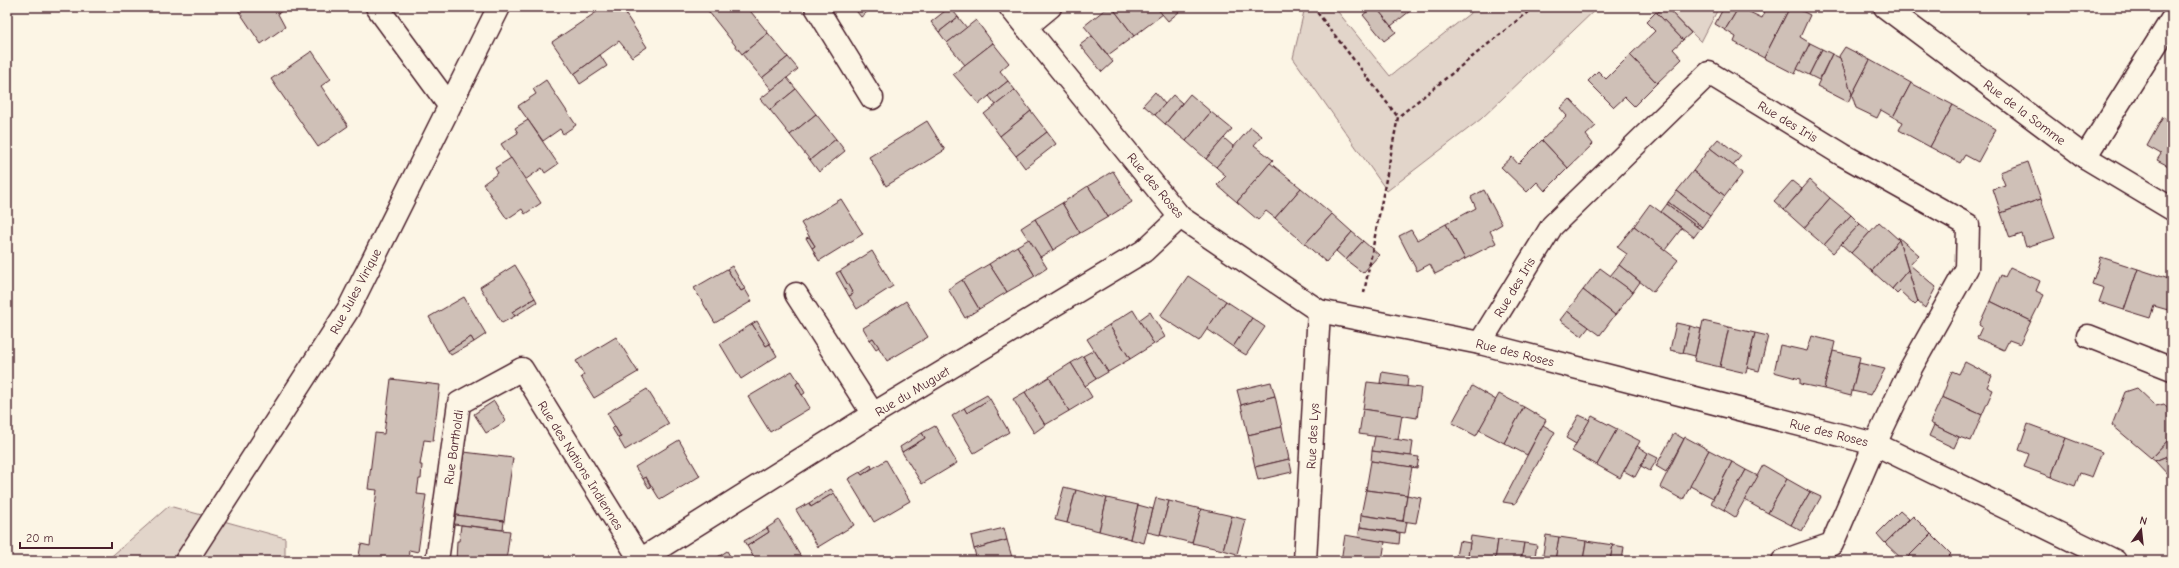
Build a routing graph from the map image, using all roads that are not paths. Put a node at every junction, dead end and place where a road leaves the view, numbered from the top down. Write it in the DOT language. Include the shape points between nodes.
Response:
graph roads {
  1 [pos="377,7"];
  2 [pos="499,7"];
  3 [pos="816,7"];
  4 [pos="1010,7"];
  5 [pos="1050,7"];
  6 [pos="1885,7"];
  7 [pos="2172,19"];
  8 [pos="1026,26"];
  9 [pos="872,98"];
  10 [pos="449,105"];
  11 [pos="2085,157"];
  12 [pos="2172,209"];
  13 [pos="1180,217"];
  14 [pos="796,294"];
  15 [pos="1319,312"];
  16 [pos="2088,336"];
  17 [pos="1480,343"];
  18 [pos="522,369"];
  19 [pos="2172,369"];
  20 [pos="873,414"];
  21 [pos="1875,444"];
  22 [pos="641,560"];
  23 [pos="186,561"];
  24 [pos="437,561"];
  25 [pos="1305,561"];
  26 [pos="1783,561"];
  27 [pos="2115,561"];
  1 -- 10 [label="street"];
  2 -- 10 [label="street, Rue Jules Virique"];
  3 -- 9 [label="street"];
  4 -- 8 [label="street, Rue des Roses"];
  5 -- 8 [label="street"];
  6 -- 11 [label="street, Rue de la Somme"];
  7 -- 11 [label="street"];
  8 -- 13 [label="street, Rue des Roses"];
  10 -- 23 [label="street, Rue Jules Virique" via="348,310"];
  11 -- 12 [label="street, Rue de la Somme"];
  13 -- 15 [label="street, Rue des Roses"];
  13 -- 20 [label="street, Rue du Muguet" via="1144,251"];
  14 -- 20 [label="street"];
  15 -- 17 [label="street, Rue des Roses"];
  15 -- 25 [label="street, Rue des Lys"];
  16 -- 19 [label="street"];
  17 -- 21 [label="street, Rue des Roses"];
  17 -- 21 [label="street, Rue des Iris" via="1552,226 1709,73 1843,155 1968,225 1967,268 1911,368"];
  18 -- 22 [label="street, Rue des Nations Indiennes"];
  18 -- 24 [label="street, Rue Bartholdi" via="459,403"];
  20 -- 22 [label="street, Rue du Muguet"];
  21 -- 26 [label="street" via="1832,544"];
  21 -- 27 [label="street, Rue des Roses"];
}
